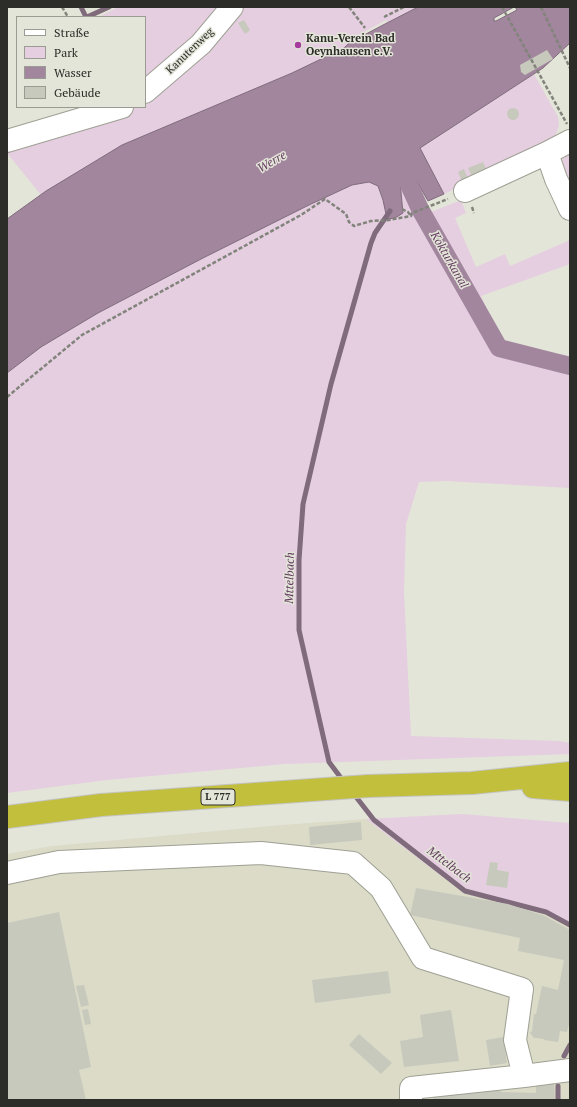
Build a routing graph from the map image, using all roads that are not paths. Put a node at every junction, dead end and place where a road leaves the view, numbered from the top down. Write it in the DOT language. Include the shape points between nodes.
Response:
graph roads {
  1 [pos="232,7"];
  2 [pos="146,91"];
  3 [pos="119,108"];
  4 [pos="7,141"];
  5 [pos="570,141"];
  6 [pos="547,153"];
  7 [pos="465,191"];
  8 [pos="570,209"];
  9 [pos="570,773"];
  10 [pos="472,783"];
  11 [pos="570,790"];
  12 [pos="7,817"];
  13 [pos="7,873"];
  14 [pos="570,1070"];
  15 [pos="524,1076"];
  16 [pos="410,1100"];
  1 -- 2 [label="street, Kanutenweg" via="201,44"];
  3 -- 4 [label="street"];
  5 -- 6 [label="street"];
  6 -- 7 [label="street"];
  6 -- 8 [label="street"];
  9 -- 10 [label="highway, L 777"];
  10 -- 11 [label="highway, L 777"];
  10 -- 12 [label="highway, L 777" via="368,786 101,805"];
  13 -- 15 [label="street" via="59,862 261,853 354,863 382,888 423,958 522,989 515,1040"];
  14 -- 15 [label="street"];
  15 -- 16 [label="street" via="410,1088"];
}
